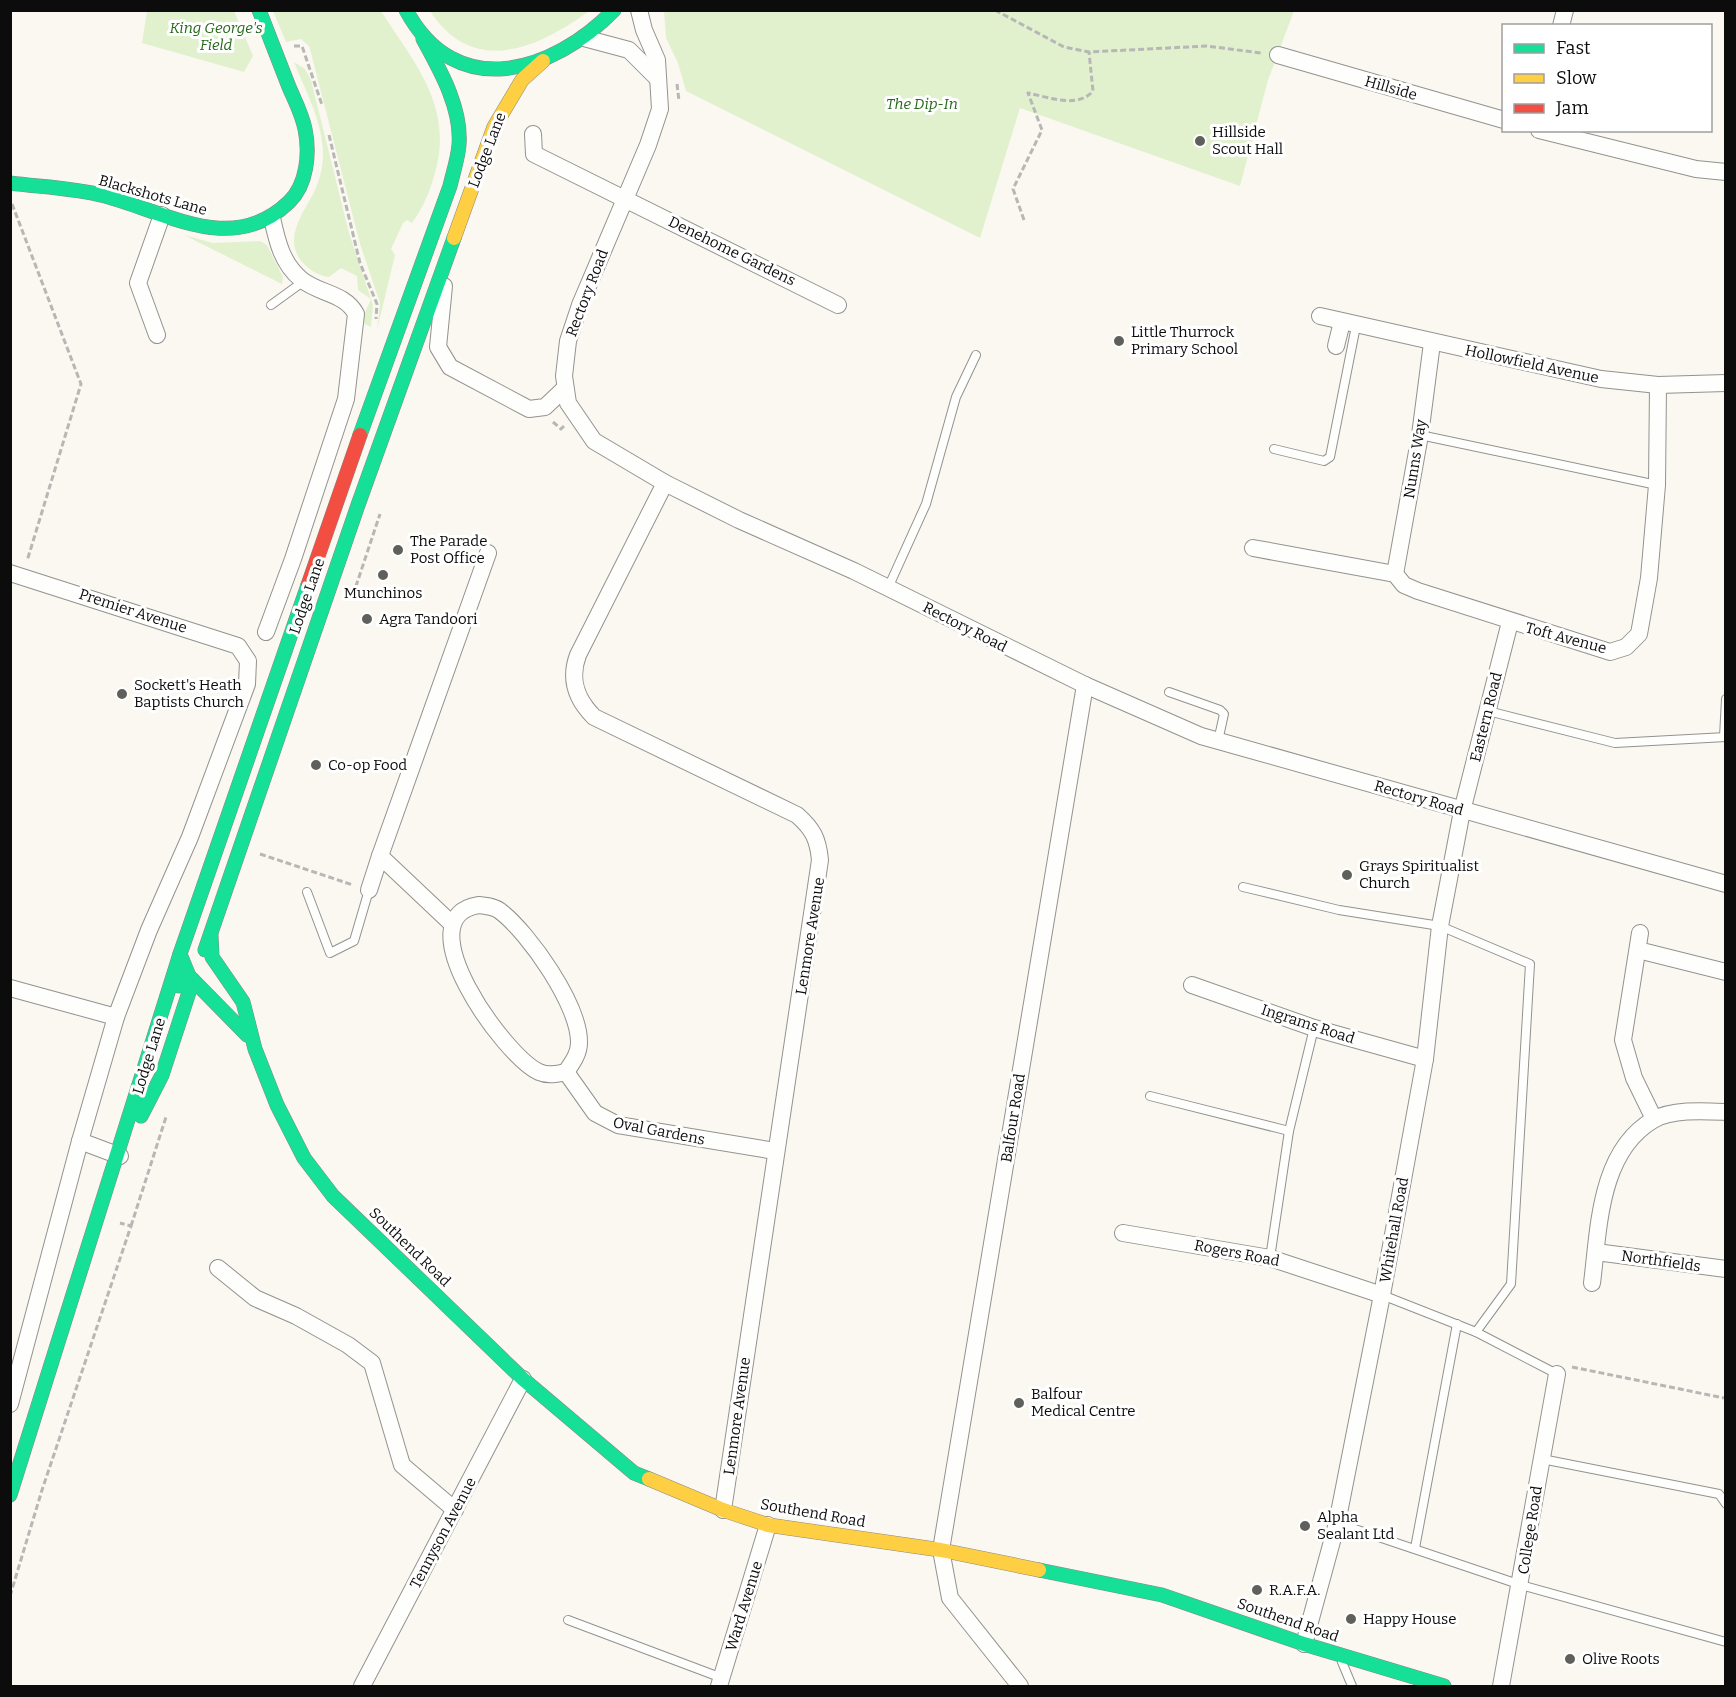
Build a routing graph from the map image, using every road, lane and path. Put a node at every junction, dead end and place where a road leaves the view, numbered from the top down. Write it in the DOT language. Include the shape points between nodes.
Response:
graph roads {
  1 [pos="260,10"];
  2 [pos="406,10"];
  3 [pos="614,10"];
  4 [pos="639,10"];
  5 [pos="996,10"];
  6 [pos="584,38"];
  7 [pos="423,39"];
  8 [pos="1089,52"];
  9 [pos="305,54"];
  10 [pos="1278,55"];
  11 [pos="543,61"];
  12 [pos="658,79"];
  13 [pos="322,108"];
  14 [pos="1502,120"];
  15 [pos="328,129"];
  16 [pos="1547,132"];
  17 [pos="533,134"];
  18 [pos="1725,172"];
  19 [pos="10,183"];
  20 [pos="625,198"];
  21 [pos="10,199"];
  22 [pos="162,215"];
  23 [pos="272,218"];
  24 [pos="1024,220"];
  25 [pos="446,258"];
  26 [pos="304,281"];
  27 [pos="271,305"];
  28 [pos="838,305"];
  29 [pos="1320,316"];
  30 [pos="375,324"];
  31 [pos="1349,324"];
  32 [pos="157,335"];
  33 [pos="1432,343"];
  34 [pos="1336,346"];
  35 [pos="976,355"];
  36 [pos="1725,383"];
  37 [pos="1658,386"];
  38 [pos="565,388"];
  39 [pos="1420,435"];
  40 [pos="1274,449"];
  41 [pos="665,483"];
  42 [pos="1657,485"];
  43 [pos="1253,548"];
  44 [pos="488,553"];
  45 [pos="1395,574"];
  46 [pos="16,575"];
  47 [pos="888,588"];
  48 [pos="1510,622"];
  49 [pos="266,632"];
  50 [pos="1085,686"];
  51 [pos="1169,692"];
  52 [pos="1725,699"];
  53 [pos="1488,711"];
  54 [pos="1725,737"];
  55 [pos="1218,741"];
  56 [pos="1462,811"];
  57 [pos="253,852"];
  58 [pos="380,856"];
  59 [pos="1725,884"];
  60 [pos="1243,887"];
  61 [pos="369,890"];
  62 [pos="308,892"];
  63 [pos="452,924"];
  64 [pos="1440,926"];
  65 [pos="211,935"];
  66 [pos="180,954"];
  67 [pos="1725,972"];
  68 [pos="223,974"];
  69 [pos="193,980"];
  70 [pos="1192,985"];
  71 [pos="10,988"];
  72 [pos="164,1006"];
  73 [pos="221,1006"];
  74 [pos="116,1017"];
  75 [pos="1314,1028"];
  76 [pos="176,1032"];
  77 [pos="255,1049"];
  78 [pos="1425,1059"];
  79 [pos="566,1072"];
  80 [pos="1149,1096"];
  81 [pos="1725,1112"];
  82 [pos="166,1116"];
  83 [pos="1654,1119"];
  84 [pos="1289,1131"];
  85 [pos="80,1141"];
  86 [pos="775,1151"];
  87 [pos="120,1156"];
  88 [pos="100,1217"];
  89 [pos="130,1226"];
  90 [pos="1123,1233"];
  91 [pos="1596,1252"];
  92 [pos="1270,1258"];
  93 [pos="218,1268"];
  94 [pos="1725,1269"];
  95 [pos="1592,1283"];
  96 [pos="1382,1294"];
  97 [pos="1457,1324"];
  98 [pos="1476,1332"];
  99 [pos="1557,1374"];
  100 [pos="523,1379"];
  101 [pos="1724,1398"];
  102 [pos="10,1404"];
  103 [pos="1542,1459"];
  104 [pos="14,1472"];
  105 [pos="10,1495"];
  106 [pos="1725,1504"];
  107 [pos="455,1510"];
  108 [pos="723,1510"];
  109 [pos="1337,1523"];
  110 [pos="768,1525"];
  111 [pos="1415,1548"];
  112 [pos="941,1550"];
  113 [pos="1521,1585"];
  114 [pos="10,1596"];
  115 [pos="568,1620"];
  116 [pos="1725,1642"];
  117 [pos="1304,1644"];
  118 [pos="1340,1655"];
  119 [pos="720,1682"];
  120 [pos="1409,1682"];
  121 [pos="1426,1684"];
  122 [pos="362,1686"];
  123 [pos="1020,1686"];
  124 [pos="1352,1686"];
  125 [pos="1444,1686"];
  126 [pos="1502,1686"];
  1 -- 23 [label="main road, Blackshots Lane" via="303,122 307,147 306,168 296,193"];
  2 -- 7 [label="main road, Lodge Lane"];
  3 -- 6 [label="main road"];
  4 -- 12 [label="street, Rectory Road" via="657,60"];
  5 -- 8 [label="path" via="1064,47"];
  6 -- 11 [label="main road"];
  6 -- 12 [label="street" via="629,50"];
  7 -- 11 [label="main road" via="449,57 481,70 505,72"];
  7 -- 66 [label="main road, Lodge Lane" via="441,71 457,116 459,144 450,186"];
  8 -- 10 [label="path" via="1207,46"];
  8 -- 24 [label="path" via="1093,91 1087,98 1076,101 1028,93 1042,130 1013,189"];
  9 -- 13 [label="path"];
  10 -- 14 [label="street, Hillside"];
  11 -- 25 [label="main road, Lodge Lane" via="522,80 499,116"];
  12 -- 20 [label="street, Rectory Road" via="660,109"];
  15 -- 30 [label="path" via="360,263 377,304"];
  16 -- 18 [label="street" via="1696,169"];
  17 -- 20 [label="street, Denehome Gardens" via="534,154"];
  19 -- 22 [label="main road, Blackshots Lane" via="105,196"];
  20 -- 28 [label="street, Denehome Gardens"];
  20 -- 38 [label="street, Rectory Road" via="574,323"];
  21 -- 46 [label="path" via="81,384"];
  22 -- 23 [label="main road, Blackshots Lane" via="228,230"];
  22 -- 32 [label="street" via="138,283"];
  23 -- 26 [label="street, Lodge Lane" via="278,248"];
  25 -- 38 [label="street" via="437,341 450,367 529,409 545,407"];
  25 -- 65 [label="main road, Lodge Lane"];
  26 -- 27 [label="lane"];
  26 -- 49 [label="street, Lodge Lane" via="350,303 356,314 355,326 346,399"];
  29 -- 31 [label="street, Hollowfield Avenue"];
  31 -- 33 [label="street, Hollowfield Avenue"];
  31 -- 34 [label="street"];
  31 -- 40 [label="lane" via="1330,457 1323,461"];
  33 -- 37 [label="street, Hollowfield Avenue" via="1601,379"];
  33 -- 39 [label="street, Nunns Way"];
  35 -- 47 [label="lane" via="956,397 926,504"];
  36 -- 37 [label="street, Hollowfield Avenue"];
  37 -- 42 [label="street, Toft Avenue"];
  38 -- 41 [label="street, Rectory Road" via="575,416 594,441"];
  39 -- 42 [label="lane"];
  39 -- 45 [label="street, Nunns Way"];
  41 -- 47 [label="street, Rectory Road"];
  41 -- 86 [label="street, Lenmore Avenue" via="578,655 573,681 580,701 594,717 797,814 818,841 819,881"];
  42 -- 48 [label="street, Toft Avenue" via="1650,578 1639,633 1626,647 1610,652"];
  43 -- 45 [label="street, Toft Avenue"];
  44 -- 58 [label="street"];
  45 -- 48 [label="street, Toft Avenue" via="1404,585 1418,591"];
  46 -- 74 [label="street, Premier Avenue" via="237,646 248,661 247,684"];
  47 -- 50 [label="street, Rectory Road"];
  48 -- 53 [label="street, Eastern Road"];
  50 -- 55 [label="street, Rectory Road"];
  50 -- 112 [label="street, Balfour Road"];
  51 -- 55 [label="lane" via="1224,714"];
  52 -- 54 [label="lane"];
  53 -- 54 [label="lane" via="1615,743"];
  53 -- 56 [label="street, Eastern Road"];
  55 -- 56 [label="street, Rectory Road"];
  56 -- 59 [label="street, Rectory Road"];
  56 -- 64 [label="street, Whitehall Road"];
  57 -- 61 [label="path"];
  58 -- 61 [label="street"];
  58 -- 63 [label="street"];
  60 -- 64 [label="lane" via="1339,910"];
  61 -- 62 [label="lane" via="354,941 330,953"];
  63 -- 79 [label="street" via="451,946 459,966 473,997 503,1041 522,1061 541,1073"];
  63 -- 79 [label="street" via="471,906 494,907 539,954 552,971 578,1030 579,1050"];
  64 -- 78 [label="street, Whitehall Road"];
  64 -- 98 [label="lane" via="1530,964 1511,1284"];
  65 -- 68 [label="main road, Southend Road" via="212,957"];
  65 -- 69 [label="main road, Lodge Lane"];
  66 -- 69 [label="main road, Southend Road"];
  66 -- 72 [label="main road, Lodge Lane"];
  67 -- 83 [label="street" via="1639,941 1623,1040 1634,1078"];
  68 -- 69 [label="main road" via="206,972"];
  68 -- 77 [label="main road, Southend Road" via="243,1002"];
  69 -- 72 [label="main road" via="183,982"];
  69 -- 73 [label="main road, Southend Road"];
  69 -- 76 [label="main road, Lodge Lane"];
  70 -- 75 [label="street, Ingrams Road"];
  71 -- 74 [label="street"];
  72 -- 87 [label="main road, Lodge Lane"];
  73 -- 76 [label="main road, Lodge Lane" via="199,1009"];
  73 -- 77 [label="main road, Southend Road" via="231,1012"];
  74 -- 85 [label="street"];
  75 -- 78 [label="street, Ingrams Road"];
  75 -- 84 [label="lane"];
  76 -- 87 [label="main road, Lodge Lane" via="162,1075"];
  77 -- 100 [label="main road, Southend Road" via="304,1158 333,1196"];
  78 -- 96 [label="street, Whitehall Road"];
  79 -- 86 [label="street, Oval Gardens" via="595,1113 618,1125"];
  80 -- 84 [label="lane"];
  81 -- 83 [label="street" via="1694,1110"];
  82 -- 89 [label="path"];
  83 -- 91 [label="street" via="1626,1144 1605,1186"];
  84 -- 92 [label="lane"];
  85 -- 87 [label="street"];
  85 -- 102 [label="street"];
  86 -- 108 [label="street, Lenmore Avenue"];
  87 -- 88 [label="main road, Lodge Lane"];
  88 -- 89 [label="path"];
  88 -- 104 [label="main road, Lodge Lane"];
  89 -- 114 [label="path"];
  90 -- 92 [label="street, Rogers Road"];
  91 -- 94 [label="street, Northfields"];
  91 -- 95 [label="street"];
  92 -- 96 [label="street, Rogers Road"];
  93 -- 107 [label="street" via="255,1298 327,1334 372,1363 402,1465"];
  96 -- 97 [label="lane"];
  96 -- 109 [label="street, Whitehall Road"];
  97 -- 98 [label="lane"];
  97 -- 111 [label="lane"];
  98 -- 99 [label="lane"];
  99 -- 101 [label="path" via="1576,1365"];
  99 -- 103 [label="street, College Road"];
  100 -- 107 [label="street, Tennyson Avenue"];
  100 -- 108 [label="main road, Southend Road" via="634,1473"];
  103 -- 106 [label="lane" via="1719,1494"];
  103 -- 113 [label="street, College Road"];
  104 -- 105 [label="main road, Lodge Lane"];
  107 -- 122 [label="street, Tennyson Avenue"];
  108 -- 110 [label="main road, Southend Road"];
  109 -- 111 [label="lane"];
  109 -- 117 [label="street, Whitehall Road"];
  110 -- 112 [label="main road, Southend Road"];
  110 -- 119 [label="street, Ward Avenue"];
  111 -- 113 [label="lane"];
  112 -- 117 [label="main road, Southend Road" via="1162,1595"];
  112 -- 123 [label="street" via="950,1598"];
  113 -- 116 [label="lane"];
  113 -- 126 [label="street, College Road"];
  115 -- 119 [label="lane"];
  117 -- 118 [label="main road, Southend Road"];
  118 -- 120 [label="main road, Southend Road"];
  118 -- 124 [label="lane"];
  120 -- 121 [label="main road, Southend Road"];
  121 -- 125 [label="main road, Southend Road"];
}
